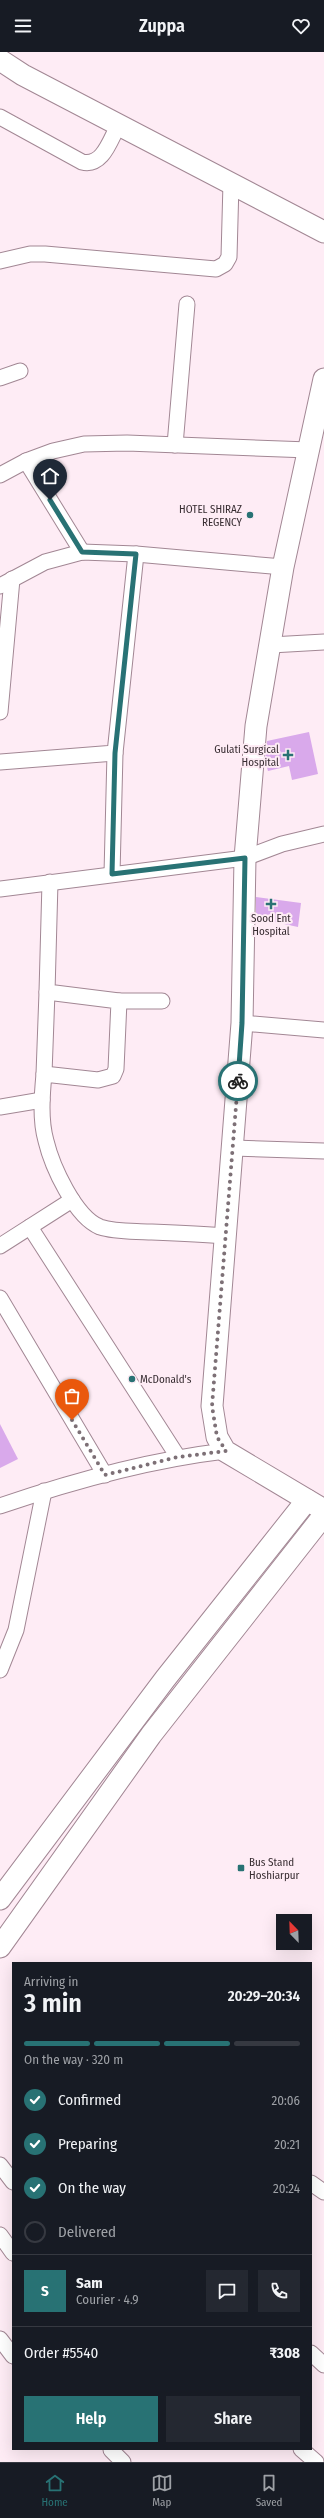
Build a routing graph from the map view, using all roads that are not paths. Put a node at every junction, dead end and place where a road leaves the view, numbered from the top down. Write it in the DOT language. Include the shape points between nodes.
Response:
graph roads {
  1 [pos="0,60"];
  2 [pos="0,117"];
  3 [pos="119,124"];
  4 [pos="231,183"];
  5 [pos="324,232"];
  6 [pos="0,260"];
  7 [pos="187,304"];
  8 [pos="20,371"];
  9 [pos="0,378"];
  10 [pos="324,379"];
  11 [pos="175,445"];
  12 [pos="309,450"];
  13 [pos="26,461"];
  14 [pos="0,476"];
  15 [pos="82,552"];
  16 [pos="136,554"];
  17 [pos="283,567"];
  18 [pos="6,583"];
  19 [pos="324,642"];
  20 [pos="270,645"];
  21 [pos="0,712"];
  22 [pos="115,753"];
  23 [pos="0,762"];
  24 [pos="324,834"];
  25 [pos="245,858"];
  26 [pos="112,874"];
  27 [pos="50,882"];
  28 [pos="0,889"];
  29 [pos="47,992"];
  30 [pos="119,1001"];
  31 [pos="162,1001"];
  32 [pos="242,1023"];
  33 [pos="324,1030"];
  34 [pos="44,1074"];
  35 [pos="42,1100"];
  36 [pos="0,1107"];
  37 [pos="233,1148"];
  38 [pos="324,1151"];
  39 [pos="72,1200"];
  40 [pos="30,1227"];
  41 [pos="225,1236"];
  42 [pos="0,1246"];
  43 [pos="0,1298"];
  44 [pos="226,1451"];
  45 [pos="178,1457"];
  46 [pos="105,1475"];
  47 [pos="44,1491"];
  48 [pos="316,1505"];
  49 [pos="0,1506"];
  50 [pos="324,1515"];
  51 [pos="220,1609"];
  52 [pos="238,1623"];
  53 [pos="0,1670"];
  54 [pos="0,1899"];
  55 [pos="0,1947"];
  56 [pos="0,2165"];
  57 [pos="12,2181"];
  58 [pos="312,2184"];
  59 [pos="324,2192"];
  60 [pos="0,2235"];
  61 [pos="12,2252"];
  62 [pos="0,2338"];
  63 [pos="312,2354"];
  64 [pos="12,2355"];
  65 [pos="324,2365"];
  66 [pos="111,2450"];
  67 [pos="302,2450"];
  68 [pos="123,2462"];
  69 [pos="316,2462"];
  1 -- 3 [label="main road"];
  2 -- 3 [label="street" via="89,164 101,157"];
  3 -- 4 [label="main road"];
  4 -- 5 [label="main road"];
  4 -- 6 [label="street" via="229,257 225,264 216,269 45,254"];
  7 -- 11 [label="street"];
  8 -- 9 [label="street"];
  10 -- 12 [label="main road"];
  11 -- 12 [label="street"];
  11 -- 13 [label="street" via="84,444 53,451"];
  12 -- 17 [label="main road"];
  13 -- 14 [label="street"];
  13 -- 15 [label="street"];
  15 -- 16 [label="street"];
  15 -- 18 [label="street" via="45,562"];
  16 -- 17 [label="street"];
  16 -- 22 [label="street"];
  17 -- 20 [label="main road"];
  18 -- 21 [label="street"];
  19 -- 20 [label="street"];
  20 -- 25 [label="main road" via="256,726"];
  22 -- 23 [label="street"];
  22 -- 26 [label="street"];
  24 -- 25 [label="street" via="282,844"];
  25 -- 26 [label="street"];
  25 -- 32 [label="main road"];
  26 -- 27 [label="street"];
  27 -- 28 [label="street"];
  27 -- 29 [label="street"];
  29 -- 30 [label="street"];
  29 -- 34 [label="street"];
  30 -- 31 [label="street"];
  30 -- 34 [label="street" via="116,1069 112,1076 98,1080"];
  32 -- 33 [label="street"];
  32 -- 37 [label="main road"];
  34 -- 35 [label="street"];
  35 -- 36 [label="street"];
  35 -- 39 [label="street" via="45,1140"];
  37 -- 38 [label="street"];
  37 -- 41 [label="main road"];
  39 -- 40 [label="street"];
  39 -- 41 [label="street" via="87,1219 100,1226 120,1231"];
  40 -- 42 [label="street"];
  40 -- 45 [label="street"];
  41 -- 44 [label="main road" via="212,1406 217,1437"];
  43 -- 46 [label="street"];
  44 -- 45 [label="street"];
  44 -- 48 [label="main road"];
  45 -- 46 [label="street"];
  46 -- 47 [label="street"];
  47 -- 49 [label="street"];
  47 -- 53 [label="street" via="16,1630"];
  48 -- 51 [label="main road"];
  50 -- 52 [label="main road"];
  51 -- 52 [label="main road"];
  51 -- 54 [label="main road"];
  52 -- 55 [label="main road" via="147,1742"];
  56 -- 57 [label="street"];
  58 -- 59 [label="street"];
  60 -- 61 [label="street"];
  62 -- 64 [label="street"];
  63 -- 65 [label="street"];
  66 -- 68 [label="street"];
  67 -- 69 [label="street"];
}
